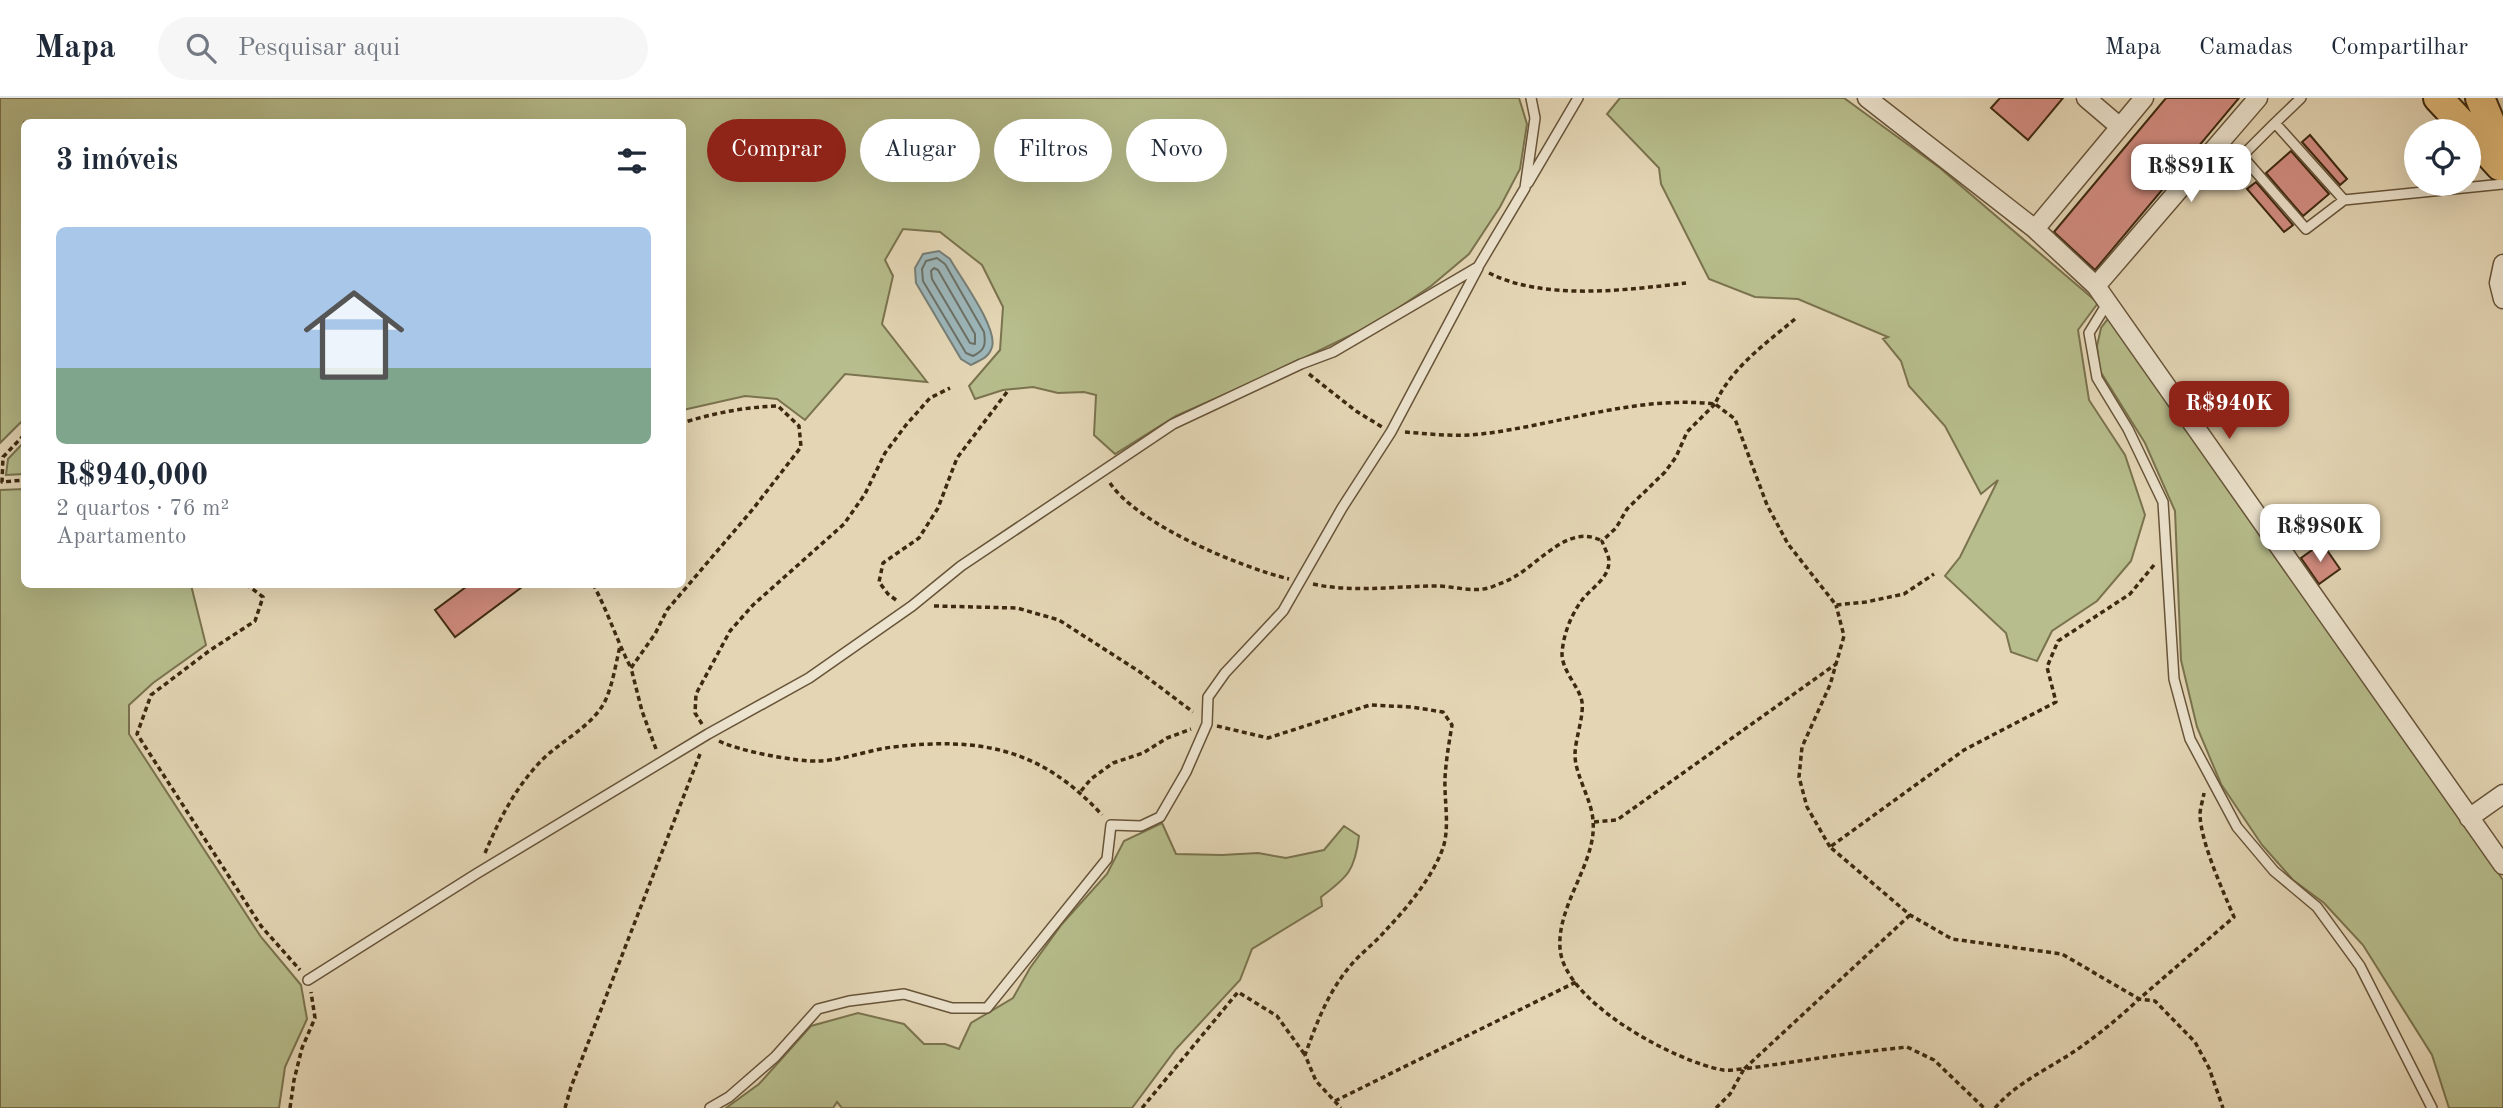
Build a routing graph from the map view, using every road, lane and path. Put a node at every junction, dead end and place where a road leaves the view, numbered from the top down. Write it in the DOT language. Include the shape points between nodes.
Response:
graph roads {
  1 [pos="1531,98"];
  2 [pos="1578,98"];
  3 [pos="1867,98"];
  4 [pos="2086,98"];
  5 [pos="2144,98"];
  6 [pos="2258,98"];
  7 [pos="2301,98"];
  8 [pos="2438,98"];
  9 [pos="2480,98"];
  10 [pos="2457,119"];
  11 [pos="2275,123"];
  12 [pos="2120,127"];
  13 [pos="2481,145"];
  14 [pos="2503,153"];
  15 [pos="2503,169"];
  16 [pos="2503,184"];
  17 [pos="1525,188"];
  18 [pos="2344,200"];
  19 [pos="2035,229"];
  20 [pos="2503,264"];
  21 [pos="1478,267"];
  22 [pos="1686,283"];
  23 [pos="2096,286"];
  24 [pos="2503,299"];
  25 [pos="2108,302"];
  26 [pos="1794,319"];
  27 [pos="1301,364"];
  28 [pos="950,388"];
  29 [pos="1007,392"];
  30 [pos="1715,404"];
  31 [pos="686,422"];
  32 [pos="1391,432"];
  33 [pos="21,438"];
  34 [pos="1103,471"];
  35 [pos="21,480"];
  36 [pos="1602,541"];
  37 [pos="2167,550"];
  38 [pos="1934,574"];
  39 [pos="1298,582"];
  40 [pos="251,588"];
  41 [pos="595,588"];
  42 [pos="686,588"];
  43 [pos="686,588"];
  44 [pos="1836,605"];
  45 [pos="912,606"];
  46 [pos="620,646"];
  47 [pos="1836,664"];
  48 [pos="631,668"];
  49 [pos="1207,724"];
  50 [pos="708,734"];
  51 [pos="661,764"];
  52 [pos="2207,774"];
  53 [pos="1080,791"];
  54 [pos="2503,794"];
  55 [pos="2469,818"];
  56 [pos="1594,822"];
  57 [pos="1111,825"];
  58 [pos="1830,847"];
  59 [pos="2503,865"];
  60 [pos="476,874"];
  61 [pos="1910,915"];
  62 [pos="308,980"];
  63 [pos="1576,982"];
  64 [pos="2139,999"];
  65 [pos="1306,1055"];
  66 [pos="1744,1069"];
  67 [pos="1335,1101"];
  68 [pos="290,1108"];
  69 [pos="565,1108"];
  70 [pos="710,1108"];
  71 [pos="1142,1108"];
  72 [pos="1341,1108"];
  73 [pos="1716,1108"];
  74 [pos="1984,1108"];
  75 [pos="1995,1108"];
  76 [pos="2223,1108"];
  77 [pos="2432,1108"];
  1 -- 17 [label="lane" via="1535,118"];
  2 -- 17 [label="lane"];
  3 -- 19 [label="street"];
  4 -- 12 [label="street"];
  5 -- 12 [label="street"];
  6 -- 23 [label="street"];
  7 -- 11 [label="lane"];
  8 -- 10 [label="main road"];
  9 -- 14 [label="main road"];
  11 -- 18 [label="lane"];
  11 -- 18 [label="lane" via="2242,156 2305,229"];
  12 -- 19 [label="street"];
  13 -- 15 [label="main road"];
  16 -- 18 [label="lane"];
  17 -- 21 [label="lane"];
  19 -- 23 [label="street"];
  20 -- 24 [label="street" via="2499,283"];
  21 -- 22 [label="path" via="1539,288 1636,289"];
  21 -- 27 [label="lane" via="1333,352"];
  21 -- 32 [label="lane"];
  23 -- 25 [label="street"];
  25 -- 37 [label="lane" via="2089,333 2097,378 2163,502"];
  25 -- 55 [label="street"];
  26 -- 30 [label="path" via="1724,385"];
  27 -- 32 [label="path" via="1356,411"];
  27 -- 34 [label="lane" via="1173,424"];
  28 -- 50 [label="path" via="930,398 906,425 844,524 730,631 696,694 695,713"];
  29 -- 45 [label="path" via="957,458 919,538 883,563 879,582 899,602"];
  30 -- 32 [label="path" via="1688,401 1643,406 1477,435"];
  30 -- 36 [label="path" via="1687,432 1665,472"];
  30 -- 44 [label="path" via="1735,419 1767,505 1788,544"];
  31 -- 42 [label="path" via="748,407 778,406 799,426 801,447"];
  32 -- 39 [label="lane"];
  33 -- 35 [label="path" via="3,457 2,482"];
  34 -- 39 [label="path" via="1114,488 1167,530 1221,557"];
  34 -- 45 [label="lane" via="961,566"];
  36 -- 39 [label="path" via="1590,535 1570,538 1515,577 1490,588 1336,589"];
  36 -- 56 [label="path" via="1609,561 1604,578 1583,598 1569,622 1562,656 1582,701 1575,758"];
  37 -- 52 [label="lane" via="2174,679 2190,739"];
  37 -- 58 [label="path" via="2130,594 2058,641 2047,667 2056,702 1964,750"];
  38 -- 44 [label="path" via="1904,594"];
  39 -- 49 [label="lane" via="1283,611 1208,697"];
  40 -- 62 [label="path" via="263,597 256,621 151,695 136,734 261,926"];
  41 -- 46 [label="path"];
  43 -- 48 [label="path"];
  44 -- 47 [label="path" via="1844,636"];
  45 -- 49 [label="path" via="1017,608 1059,620 1177,698"];
  45 -- 50 [label="lane" via="809,678"];
  46 -- 48 [label="path"];
  46 -- 60 [label="path" via="606,701 578,733 542,760 516,792"];
  47 -- 56 [label="path" via="1616,820"];
  47 -- 58 [label="path" via="1802,747 1799,776 1807,807"];
  48 -- 51 [label="path"];
  49 -- 53 [label="path" via="1113,764"];
  49 -- 57 [label="lane" via="1160,817 1140,826"];
  49 -- 65 [label="path" via="1268,738 1370,705 1443,712 1452,725 1443,846 1407,905 1332,991"];
  50 -- 51 [label="lane"];
  50 -- 53 [label="path" via="752,751 817,761 891,747 991,746 1020,755"];
  50 -- 69 [label="path"];
  51 -- 60 [label="lane"];
  52 -- 64 [label="path" via="2200,815 2234,917"];
  52 -- 77 [label="lane" via="2237,827 2274,871 2316,907 2360,966"];
  53 -- 57 [label="path"];
  54 -- 55 [label="street"];
  55 -- 59 [label="street"];
  56 -- 63 [label="path" via="1589,849 1561,922 1559,951"];
  57 -- 70 [label="lane" via="1107,859 987,1008 951,1008 904,994 818,1009 775,1057"];
  58 -- 61 [label="path"];
  60 -- 62 [label="lane"];
  61 -- 64 [label="path" via="1952,939 2062,954"];
  61 -- 66 [label="path"];
  62 -- 68 [label="path" via="315,1018 302,1048"];
  63 -- 66 [label="path" via="1601,1010 1665,1050 1725,1071"];
  63 -- 67 [label="path"];
  64 -- 75 [label="path"];
  64 -- 76 [label="path" via="2155,1001 2195,1042"];
  65 -- 67 [label="path" via="1316,1081"];
  65 -- 71 [label="path" via="1277,1016 1238,992"];
  66 -- 73 [label="path"];
  66 -- 74 [label="path" via="1907,1047 1934,1060"];
  67 -- 72 [label="path"];
}
